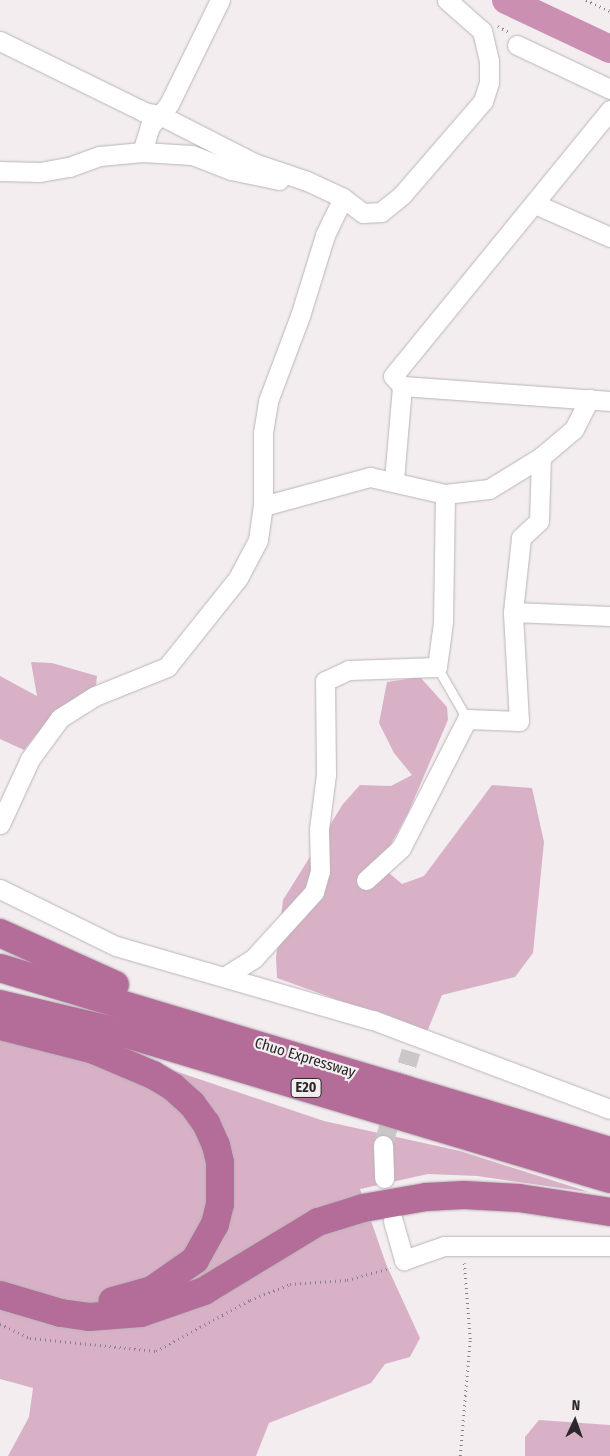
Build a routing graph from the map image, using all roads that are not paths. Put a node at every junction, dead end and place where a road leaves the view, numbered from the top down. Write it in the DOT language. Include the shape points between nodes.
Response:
graph roads {
  1 [pos="220,0"];
  2 [pos="447,0"];
  3 [pos="0,41"];
  4 [pos="517,45"];
  5 [pos="610,90"];
  6 [pos="610,110"];
  7 [pos="160,115"];
  8 [pos="142,152"];
  9 [pos="0,172"];
  10 [pos="307,181"];
  11 [pos="343,198"];
  12 [pos="534,204"];
  13 [pos="610,236"];
  14 [pos="402,386"];
  15 [pos="589,400"];
  16 [pos="610,401"];
  17 [pos="541,457"];
  18 [pos="394,480"];
  19 [pos="445,494"];
  20 [pos="263,506"];
  21 [pos="513,612"];
  22 [pos="610,616"];
  23 [pos="437,667"];
  24 [pos="467,719"];
  25 [pos="0,824"];
  26 [pos="366,880"];
  27 [pos="0,889"];
  28 [pos="0,933"];
  29 [pos="0,968"];
  30 [pos="224,977"];
  31 [pos="0,1004"];
  32 [pos="0,1026"];
  33 [pos="610,1109"];
  34 [pos="493,1115"];
  35 [pos="383,1145"];
  36 [pos="610,1151"];
  37 [pos="384,1178"];
  38 [pos="610,1178"];
  39 [pos="610,1212"];
  40 [pos="393,1221"];
  41 [pos="610,1246"];
  42 [pos="0,1280"];
  43 [pos="0,1294"];
  1 -- 7 [label="street" via="169,104"];
  2 -- 11 [label="street" via="482,30 489,61 489,83 483,101 390,208 371,215"];
  3 -- 7 [label="street" via="144,112"];
  4 -- 5 [label="street"];
  6 -- 12 [label="street"];
  7 -- 8 [label="street" via="150,126"];
  7 -- 10 [label="street" via="254,163"];
  8 -- 9 [label="street" via="100,156 69,167 40,172"];
  8 -- 10 [label="street" via="182,153 252,176"];
  10 -- 11 [label="street"];
  11 -- 20 [label="street" via="325,235 300,316 268,401 263,433"];
  12 -- 13 [label="street"];
  12 -- 14 [label="street" via="392,376"];
  14 -- 15 [label="street"];
  14 -- 18 [label="street"];
  15 -- 16 [label="street"];
  15 -- 17 [label="street" via="574,429"];
  17 -- 19 [label="street" via="489,489"];
  17 -- 21 [label="street" via="539,521 521,538"];
  18 -- 19 [label="street"];
  18 -- 20 [label="street" via="370,477"];
  19 -- 23 [label="street" via="443,622"];
  20 -- 25 [label="street" via="258,540 238,578 203,624 166,667 95,696 60,718 30,759"];
  21 -- 22 [label="street"];
  21 -- 24 [label="street" via="519,721"];
  23 -- 24 [label="lane"];
  23 -- 30 [label="street" via="349,670 325,681 326,774 319,829 320,871 314,892 254,958"];
  24 -- 26 [label="street" via="401,848"];
  27 -- 30 [label="street" via="116,946"];
  28 -- 34 [label="highway" via="76,970 123,988"];
  29 -- 34 [label="highway, Chuo Expressway / E20"];
  30 -- 33 [label="street"];
  31 -- 38 [label="highway, Chuo Expressway / E20" via="127,1034"];
  32 -- 42 [label="highway" via="94,1050 133,1064 173,1087 206,1123 216,1145 222,1181 218,1211 206,1242 194,1260 152,1290 103,1302 23,1290"];
  34 -- 36 [label="highway, Chuo Expressway / E20"];
  35 -- 37 [label="street"];
  39 -- 43 [label="highway" via="519,1198 426,1197 363,1208 318,1222 204,1291 141,1313 89,1317 61,1314"];
  40 -- 41 [label="street" via="404,1260 444,1246"];
}
